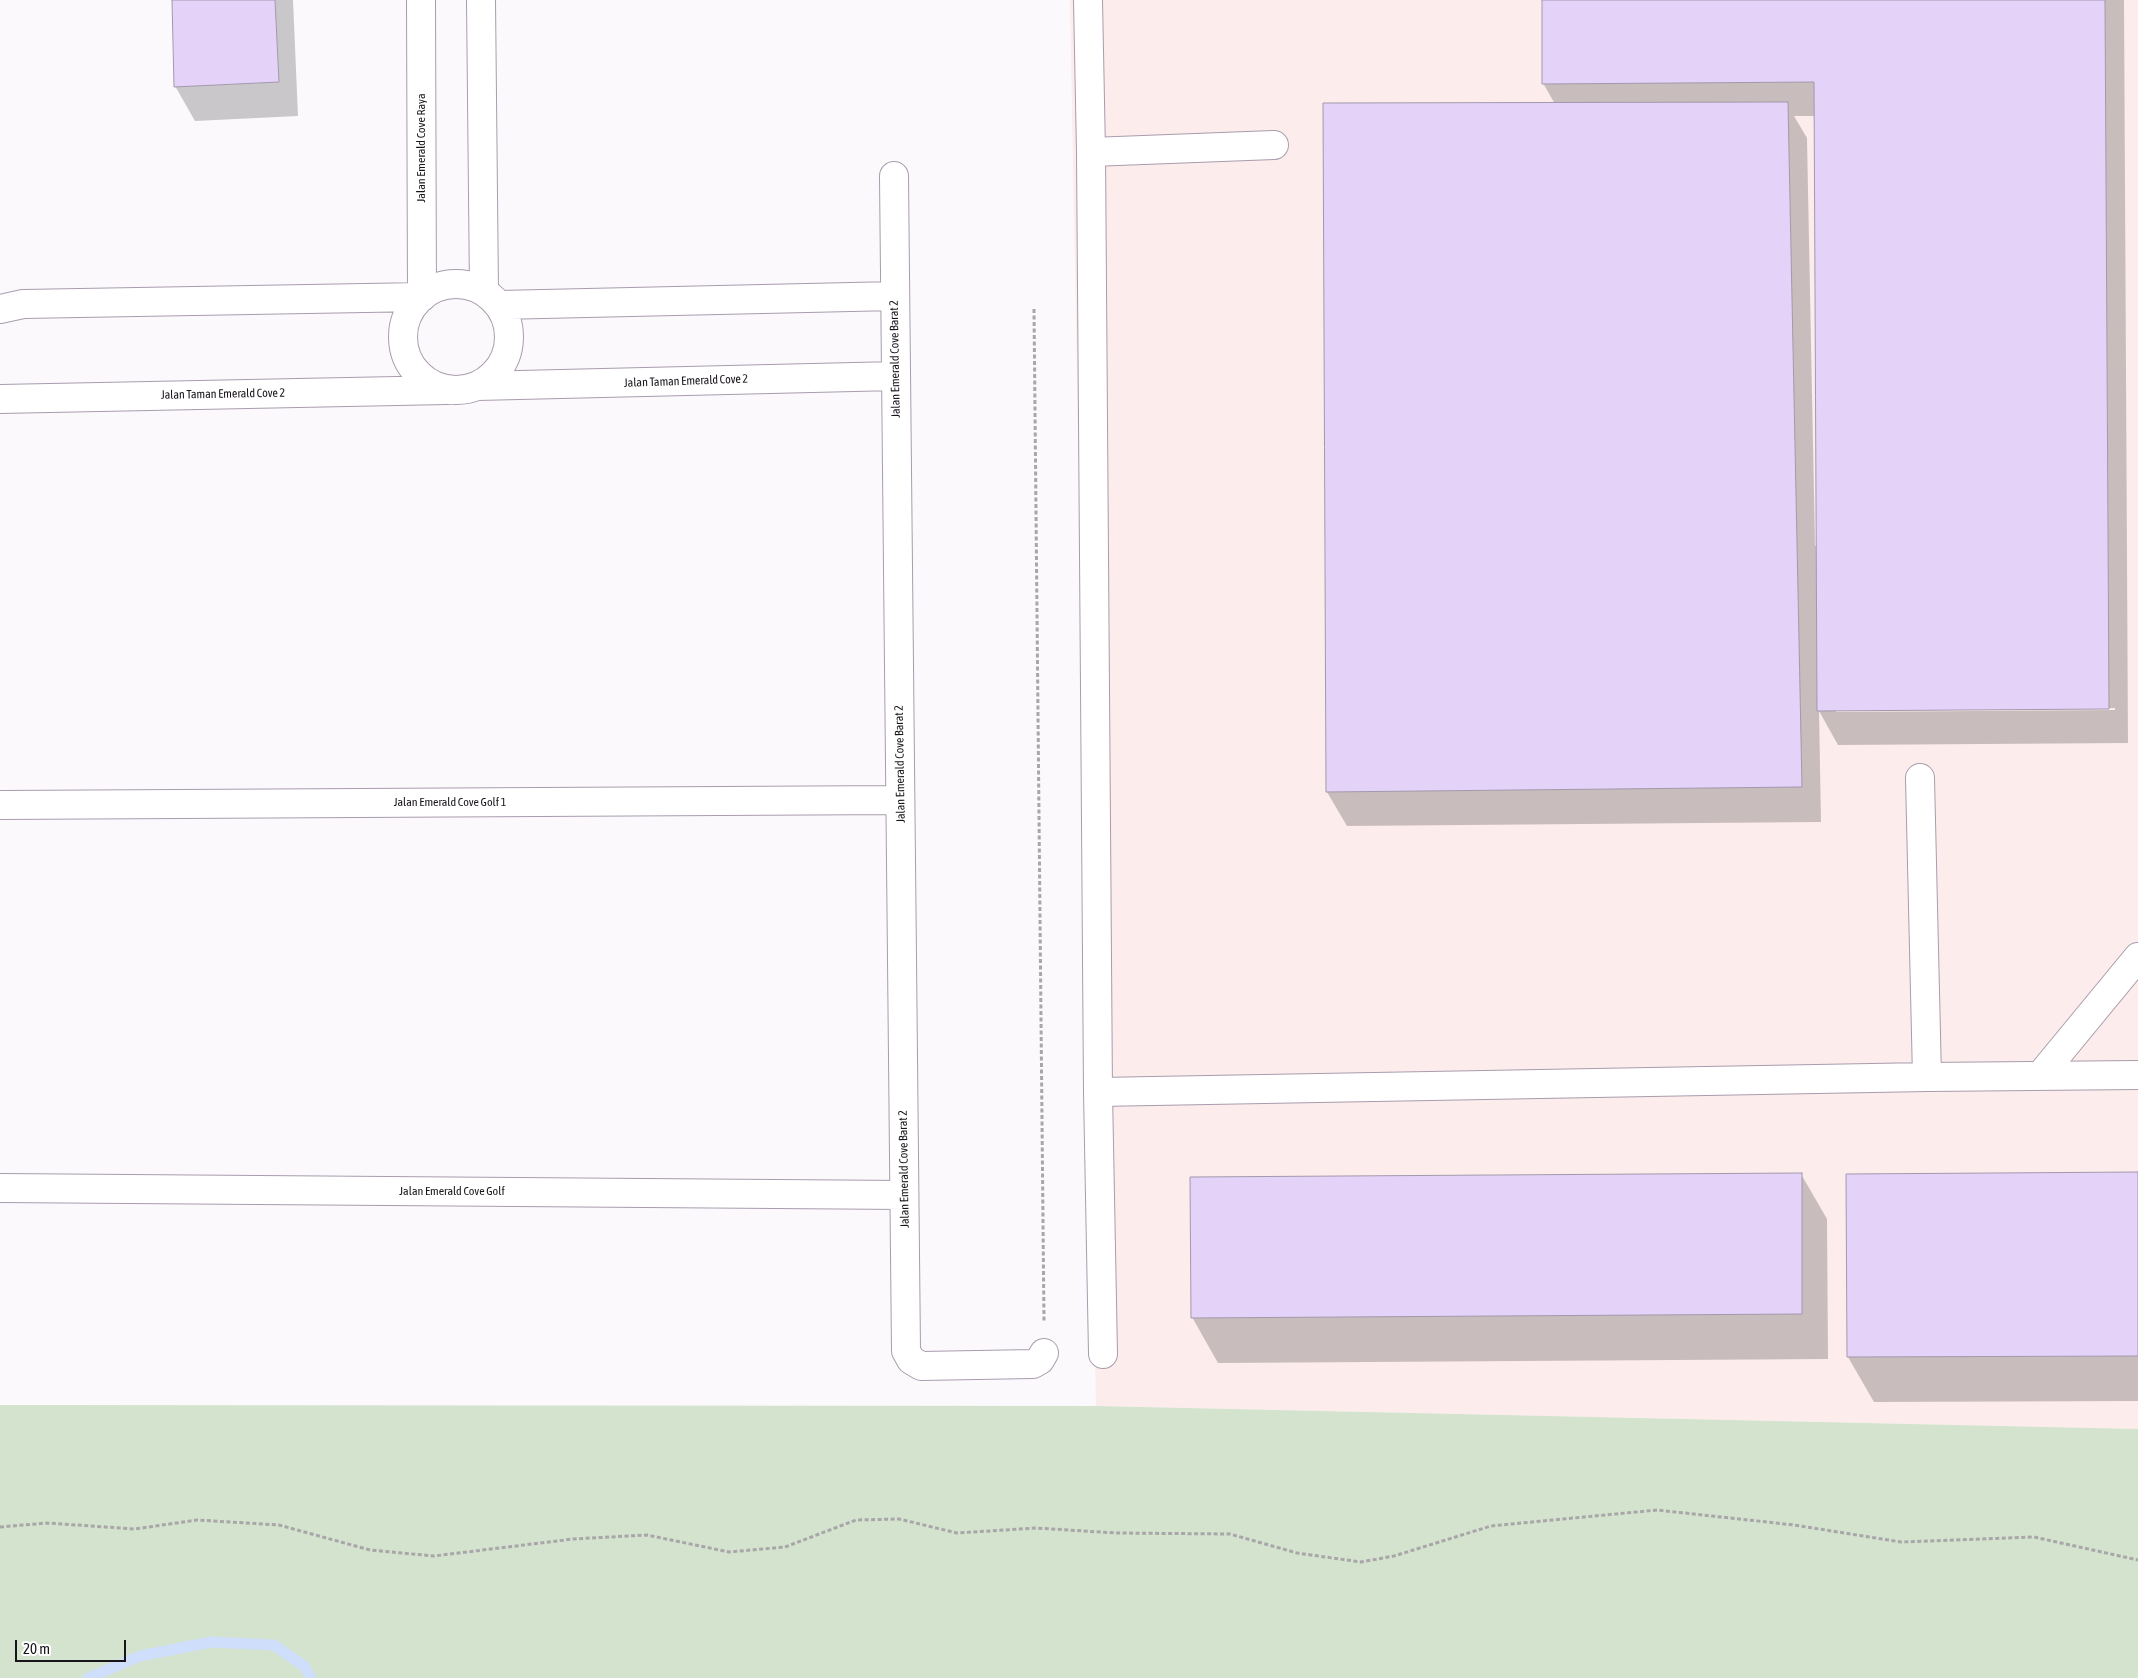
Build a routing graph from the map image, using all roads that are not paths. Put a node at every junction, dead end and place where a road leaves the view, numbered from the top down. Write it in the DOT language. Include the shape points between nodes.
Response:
graph roads {
  1 [pos="421,0"];
  2 [pos="480,0"];
  3 [pos="1088,0"];
  4 [pos="1274,145"];
  5 [pos="1091,152"];
  6 [pos="894,176"];
  7 [pos="895,296"];
  8 [pos="422,297"];
  9 [pos="491,298"];
  10 [pos="0,309"];
  11 [pos="896,376"];
  12 [pos="477,386"];
  13 [pos="447,390"];
  14 [pos="0,398"];
  15 [pos="1920,778"];
  16 [pos="900,800"];
  17 [pos="0,805"];
  18 [pos="2138,957"];
  19 [pos="2138,1075"];
  20 [pos="2040,1076"];
  21 [pos="1927,1077"];
  22 [pos="1098,1092"];
  23 [pos="0,1188"];
  24 [pos="904,1195"];
  25 [pos="1044,1353"];
  26 [pos="1103,1354"];
  1 -- 8 [label="street, Jalan Emerald Cove Raya"];
  2 -- 9 [label="street"];
  3 -- 5 [label="street"];
  4 -- 5 [label="street"];
  5 -- 22 [label="street"];
  6 -- 7 [label="street, Jalan Emerald Cove Barat 2"];
  7 -- 9 [label="street"];
  7 -- 11 [label="street, Jalan Emerald Cove Barat 2"];
  8 -- 9 [label="street" via="441,286 462,284"];
  8 -- 10 [label="street" via="23,304"];
  8 -- 13 [label="street" via="405,322 405,352 410,365 420,376"];
  9 -- 12 [label="street, Jalan Taman Emerald Cove 2" via="507,320 508,352 502,366"];
  11 -- 12 [label="street, Jalan Taman Emerald Cove 2"];
  11 -- 16 [label="street, Jalan Emerald Cove Barat 2"];
  12 -- 13 [label="street, Jalan Taman Emerald Cove 2"];
  13 -- 14 [label="street, Jalan Taman Emerald Cove 2"];
  15 -- 21 [label="street"];
  16 -- 17 [label="street, Jalan Emerald Cove Golf 1"];
  16 -- 24 [label="street, Jalan Emerald Cove Barat 2"];
  18 -- 20 [label="street"];
  19 -- 20 [label="street"];
  20 -- 21 [label="street"];
  21 -- 22 [label="street"];
  22 -- 26 [label="street"];
  23 -- 24 [label="street, Jalan Emerald Cove Golf"];
  24 -- 25 [label="street, Jalan Emerald Cove Barat 2" via="906,1351 911,1360 920,1366 1033,1364"];
}
